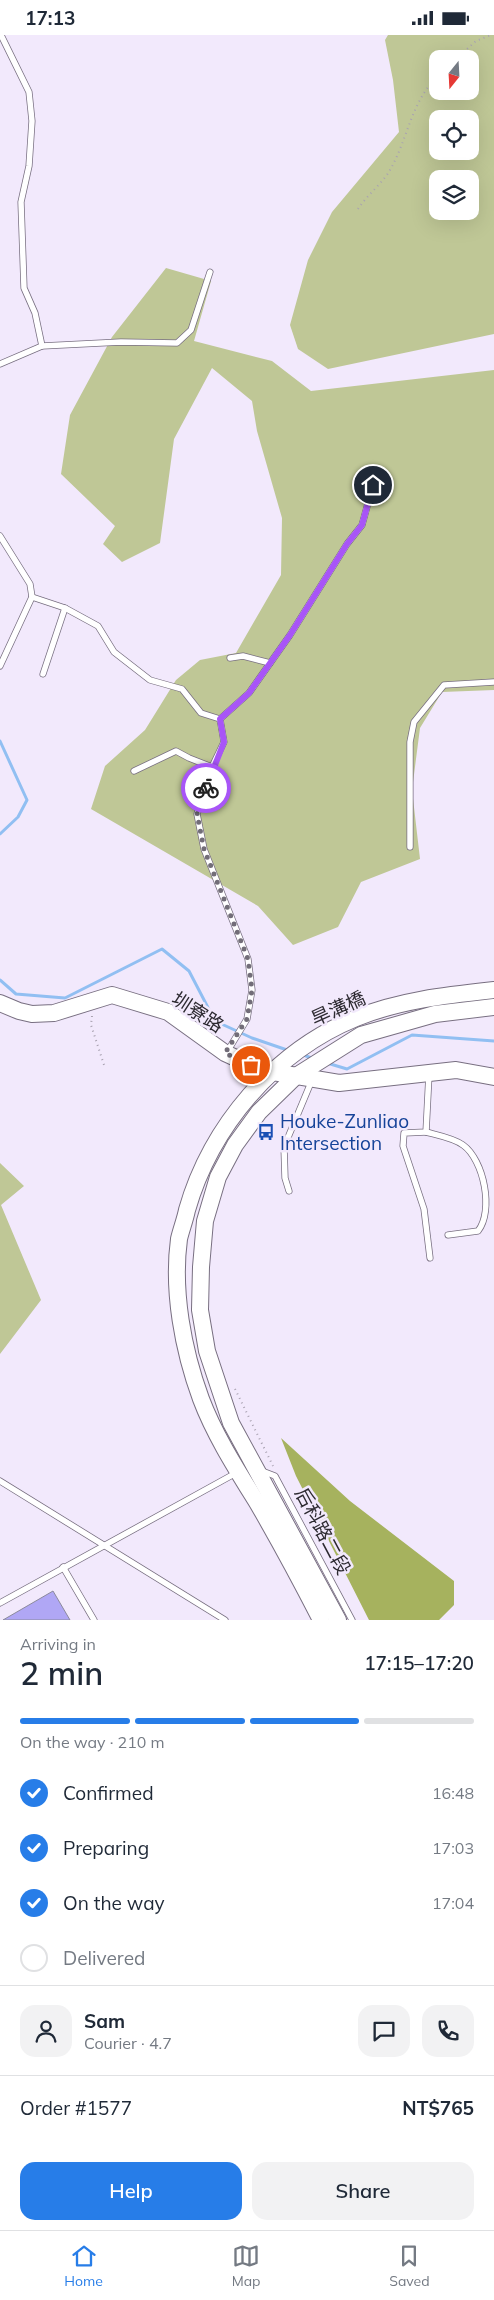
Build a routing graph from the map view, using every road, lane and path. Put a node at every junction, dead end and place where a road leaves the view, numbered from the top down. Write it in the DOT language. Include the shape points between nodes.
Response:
graph roads {
  1 [pos="1,35"];
  2 [pos="491,35"];
  3 [pos="466,50"];
  4 [pos="429,85"];
  5 [pos="358,209"];
  6 [pos="210,272"];
  7 [pos="42,346"];
  8 [pos="0,364"];
  9 [pos="373,485"];
  10 [pos="0,536"];
  11 [pos="32,597"];
  12 [pos="65,608"];
  13 [pos="230,658"];
  14 [pos="270,663"];
  15 [pos="0,666"];
  16 [pos="43,674"];
  17 [pos="494,682"];
  18 [pos="220,719"];
  19 [pos="212,767"];
  20 [pos="134,771"];
  21 [pos="410,847"];
  22 [pos="494,990"];
  23 [pos="94,999"];
  24 [pos="0,1003"];
  25 [pos="494,1007"];
  26 [pos="225,1053"];
  27 [pos="105,1068"];
  28 [pos="273,1072"];
  29 [pos="429,1072"];
  30 [pos="296,1076"];
  31 [pos="494,1077"];
  32 [pos="313,1078"];
  33 [pos="426,1132"];
  34 [pos="289,1191"];
  35 [pos="448,1235"];
  36 [pos="430,1258"];
  37 [pos="234,1387"];
  38 [pos="255,1466"];
  39 [pos="274,1467"];
  40 [pos="238,1471"];
  41 [pos="0,1481"];
  42 [pos="102,1545"];
  43 [pos="63,1567"];
  44 [pos="0,1603"];
  45 [pos="94,1620"];
  46 [pos="225,1620"];
  47 [pos="321,1620"];
  48 [pos="338,1620"];
  49 [pos="352,1620"];
  1 -- 7 [label="lane" via="29,92 32,121 29,166 21,201 24,287 35,313"];
  2 -- 3 [label="path" via="476,41"];
  4 -- 5 [label="path" via="389,172"];
  6 -- 7 [label="lane" via="192,330 177,343"];
  7 -- 8 [label="lane"];
  9 -- 14 [label="lane" via="362,525"];
  10 -- 11 [label="lane" via="30,584"];
  11 -- 12 [label="lane"];
  11 -- 15 [label="lane"];
  12 -- 16 [label="lane"];
  12 -- 18 [label="lane" via="98,626 114,652 150,680 182,689 201,713"];
  13 -- 14 [label="lane" via="243,656"];
  14 -- 18 [label="lane" via="249,693"];
  17 -- 21 [label="lane" via="444,685 414,722 410,742"];
  18 -- 19 [label="lane" via="224,742"];
  19 -- 20 [label="lane" via="176,751"];
  19 -- 26 [label="lane" via="197,814 204,849 248,959 252,990 247,1019"];
  22 -- 28 [label="street, 旱溝橋" via="429,998 356,1018 312,1042"];
  23 -- 24 [label="street, 圳寮路" via="54,1013 32,1014"];
  23 -- 26 [label="street, 圳寮路" via="112,995 168,1012"];
  23 -- 27 [label="path" via="91,1025"];
  25 -- 30 [label="street, 旱溝橋" via="435,1014 361,1035"];
  26 -- 28 [label="street, 圳寮路"];
  28 -- 30 [label="street, 圳寮路"];
  28 -- 40 [label="street, 旱溝橋" via="226,1124 190,1199 179,1239 178,1293 186,1348 214,1429"];
  29 -- 31 [label="street, 圳寮路" via="456,1070"];
  29 -- 32 [label="street, 圳寮路" via="339,1083"];
  29 -- 33 [label="lane"];
  30 -- 32 [label="street, 圳寮路"];
  30 -- 38 [label="street, 旱溝橋" via="259,1111 235,1145 218,1177 205,1221 200,1310 206,1351 231,1423"];
  32 -- 34 [label="lane" via="284,1147 285,1178"];
  33 -- 35 [label="lane" via="464,1145 480,1167 485,1184 484,1223 478,1231"];
  33 -- 36 [label="lane" via="404,1133 403,1146 424,1209"];
  37 -- 39 [label="path"];
  38 -- 40 [label="lane"];
  38 -- 48 [label="street, 旱溝橋"];
  38 -- 49 [label="lane, 后科路二段" via="275,1476"];
  40 -- 42 [label="lane"];
  40 -- 47 [label="street, 旱溝橋" via="290,1558"];
  41 -- 42 [label="lane"];
  42 -- 43 [label="lane"];
  42 -- 46 [label="lane"];
  43 -- 44 [label="lane"];
  43 -- 45 [label="lane"];
}
